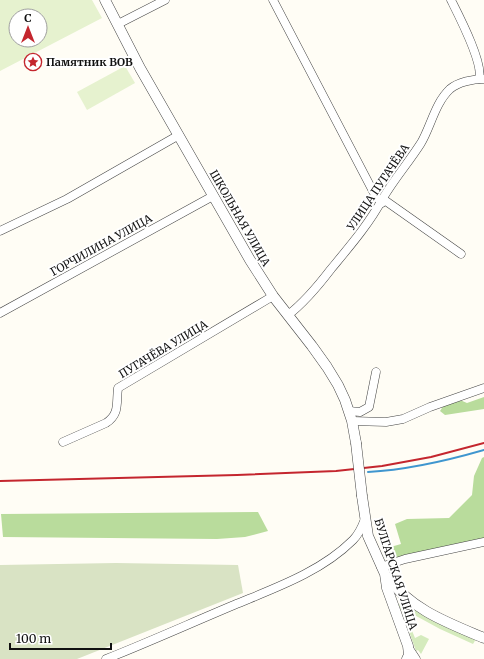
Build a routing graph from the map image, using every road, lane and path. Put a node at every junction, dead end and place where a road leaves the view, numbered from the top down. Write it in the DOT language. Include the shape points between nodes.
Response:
graph roads {
  1 [pos="105,0"];
  2 [pos="165,0"];
  3 [pos="273,0"];
  4 [pos="451,0"];
  5 [pos="118,24"];
  6 [pos="482,79"];
  7 [pos="179,135"];
  8 [pos="213,196"];
  9 [pos="382,201"];
  10 [pos="0,231"];
  11 [pos="461,254"];
  12 [pos="273,296"];
  13 [pos="0,313"];
  14 [pos="288,315"];
  15 [pos="376,372"];
  16 [pos="484,388"];
  17 [pos="351,416"];
  18 [pos="63,442"];
  19 [pos="356,443"];
  20 [pos="365,519"];
  21 [pos="484,542"];
  22 [pos="383,570"];
  23 [pos="484,638"];
  24 [pos="408,646"];
  25 [pos="106,659"];
  26 [pos="407,659"];
  27 [pos="416,659"];
  1 -- 5 [label="street, ШКОЛЬНАЯ УЛИЦА"];
  2 -- 5 [label="street"];
  3 -- 9 [label="street" via="376,197"];
  4 -- 6 [label="street" via="475,49"];
  5 -- 7 [label="street, ШКОЛЬНАЯ УЛИЦА"];
  6 -- 9 [label="street, УЛИЦА ПУГАЧЁВА" via="457,85 445,95 421,142"];
  7 -- 8 [label="street, ШКОЛЬНАЯ УЛИЦА"];
  7 -- 10 [label="street" via="67,199"];
  8 -- 12 [label="street, ШКОЛЬНАЯ УЛИЦА"];
  8 -- 13 [label="street, ГОРЧИЛИНА УЛИЦА"];
  9 -- 11 [label="street"];
  9 -- 14 [label="street, УЛИЦА ПУГАЧЁВА" via="355,240 301,305"];
  12 -- 14 [label="street, ШКОЛЬНАЯ УЛИЦА"];
  12 -- 18 [label="street, ПУГАЧЁВА УЛИЦА" via="118,388 116,413 112,420"];
  14 -- 17 [label="street, ШКОЛЬНАЯ УЛИЦА" via="327,366"];
  15 -- 17 [label="street" via="369,407"];
  16 -- 17 [label="street" via="403,419 386,422"];
  17 -- 19 [label="street, ШКОЛЬНАЯ УЛИЦА"];
  19 -- 20 [label="street, БУЛГАРСКАЯ УЛИЦА, bridge"];
  20 -- 22 [label="street, БУЛГАРСКАЯ УЛИЦА" via="368,536"];
  20 -- 25 [label="street" via="354,539 321,565 251,598"];
  21 -- 22 [label="street" via="405,560"];
  22 -- 23 [label="street" via="404,597 430,614"];
  22 -- 24 [label="street, БУЛГАРСКАЯ УЛИЦА"];
  24 -- 26 [label="street, БУЛГАРСКАЯ УЛИЦА"];
  24 -- 27 [label="street"];
}
